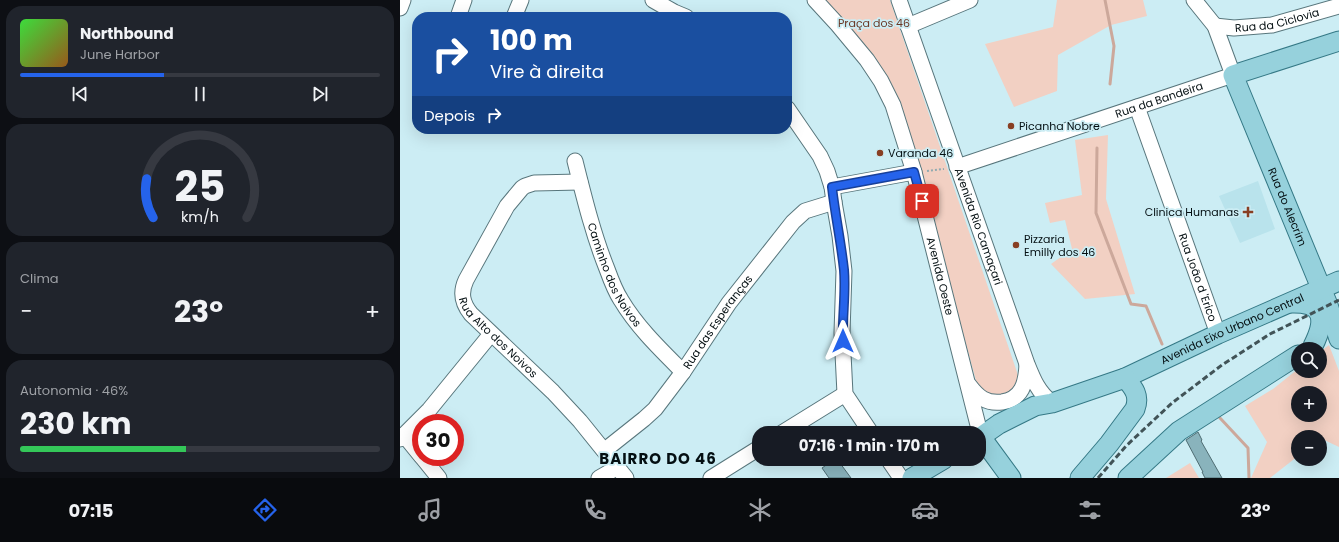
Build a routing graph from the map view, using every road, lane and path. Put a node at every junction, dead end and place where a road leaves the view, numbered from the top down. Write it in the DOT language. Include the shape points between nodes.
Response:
graph roads {
  1 [pos="403,0"];
  2 [pos="464,0"];
  3 [pos="521,0"];
  4 [pos="653,0"];
  5 [pos="814,0"];
  6 [pos="899,0"];
  7 [pos="970,0"];
  8 [pos="1194,0"];
  9 [pos="1339,6"];
  10 [pos="400,8"];
  11 [pos="460,12"];
  12 [pos="516,12"];
  13 [pos="674,12"];
  14 [pos="908,26"];
  15 [pos="1215,26"];
  16 [pos="1338,44"];
  17 [pos="1233,75"];
  18 [pos="1137,107"];
  19 [pos="792,115"];
  20 [pos="575,161"];
  21 [pos="957,167"];
  22 [pos="914,172"];
  23 [pos="580,182"];
  24 [pos="832,187"];
  25 [pos="834,202"];
  26 [pos="1339,281"];
  27 [pos="1321,289"];
  28 [pos="1291,303"];
  29 [pos="1338,332"];
  30 [pos="491,334"];
  31 [pos="1218,334"];
  32 [pos="1312,342"];
  33 [pos="1320,342"];
  34 [pos="1291,360"];
  35 [pos="1027,364"];
  36 [pos="683,372"];
  37 [pos="1125,378"];
  38 [pos="967,382"];
  39 [pos="845,394"];
  40 [pos="1052,403"];
  41 [pos="793,426"];
  42 [pos="866,426"];
  43 [pos="977,426"];
  44 [pos="986,433"];
  45 [pos="402,437"];
  46 [pos="986,445"];
  47 [pos="412,448"];
  48 [pos="605,450"];
  49 [pos="752,452"];
  50 [pos="429,466"];
  51 [pos="893,466"];
  52 [pos="932,466"];
  53 [pos="622,473"];
  54 [pos="439,478"];
  55 [pos="599,478"];
  56 [pos="711,478"];
  57 [pos="901,478"];
  58 [pos="912,478"];
  59 [pos="1011,478"];
  60 [pos="1080,478"];
  61 [pos="1128,478"];
  1 -- 10 [label="street"];
  2 -- 11 [label="street"];
  3 -- 12 [label="street"];
  4 -- 13 [label="street"];
  5 -- 22 [label="street, Avenida Oeste" via="854,43 881,81 893,105"];
  6 -- 14 [label="street, Avenida Rio Camaçari"];
  7 -- 14 [label="street"];
  8 -- 15 [label="street"];
  9 -- 15 [label="street, Rua da Ciclovia" via="1272,25 1234,28"];
  14 -- 21 [label="street, Avenida Rio Camaçari"];
  15 -- 17 [label="street"];
  16 -- 17 [label="main road, Rua da Bandeira"];
  17 -- 18 [label="street, Rua da Bandeira"];
  17 -- 27 [label="main road, Rua do Alecrim"];
  18 -- 21 [label="street, Rua da Bandeira"];
  18 -- 31 [label="street, Rua João d 'Erico"];
  19 -- 24 [label="street" via="820,156 828,171"];
  20 -- 23 [label="street, Caminho dos Noivos"];
  21 -- 22 [label="path"];
  21 -- 35 [label="street, Avenida Rio Camaçari"];
  22 -- 24 [label="street"];
  22 -- 38 [label="street, Avenida Oeste"];
  23 -- 30 [label="street, Rua Alto dos Noivos" via="534,183 525,186 501,217 462,291 463,301 468,310"];
  23 -- 36 [label="street, Caminho dos Noivos" via="592,228 620,299 633,318"];
  24 -- 25 [label="street"];
  25 -- 36 [label="street, Rua das Esperanças" via="805,212 793,222 729,303"];
  25 -- 39 [label="street" via="844,272 842,333"];
  26 -- 27 [label="main road, Avenida Eixo Urbano Central"];
  27 -- 28 [label="main road, Avenida Eixo Urbano Central"];
  27 -- 29 [label="main road, Rua do Alecrim"];
  28 -- 31 [label="main road, Avenida Eixo Urbano Central"];
  28 -- 32 [label="main road" via="1310,305 1319,315 1321,326"];
  29 -- 33 [label="main road"];
  30 -- 45 [label="street" via="428,410"];
  30 -- 48 [label="street, Rua Alto dos Noivos" via="553,392"];
  31 -- 37 [label="main road, Avenida Eixo Urbano Central"];
  34 -- 61 [label="main road" via="1179,431"];
  35 -- 38 [label="street" via="1022,389 1008,401 984,400"];
  35 -- 40 [label="street, Avenida Rio Camaçari" via="1042,395"];
  36 -- 48 [label="street, Rua das Esperanças" via="655,409"];
  37 -- 40 [label="main road, Avenida Eixo Urbano Central"];
  37 -- 60 [label="main road" via="1135,391 1135,409"];
  38 -- 43 [label="street, Avenida Oeste"];
  39 -- 41 [label="street"];
  39 -- 42 [label="street"];
  40 -- 44 [label="main road, Avenida Eixo Urbano Central" via="1035,406"];
  45 -- 47 [label="street"];
  46 -- 59 [label="main road"];
  48 -- 53 [label="street, Rua Alto dos Noivos"];
  49 -- 56 [label="street"];
  50 -- 54 [label="street"];
  51 -- 57 [label="street"];
  52 -- 58 [label="main road"];
  53 -- 55 [label="street"];
}
